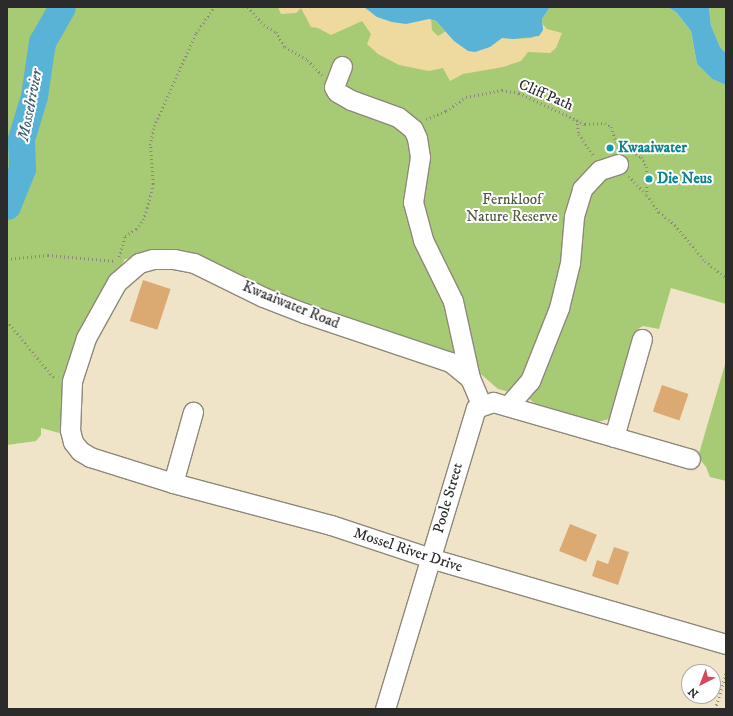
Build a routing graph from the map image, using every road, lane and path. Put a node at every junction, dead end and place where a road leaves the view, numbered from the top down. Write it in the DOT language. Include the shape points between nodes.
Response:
graph roads {
  1 [pos="214,7"];
  2 [pos="248,7"];
  3 [pos="342,66"];
  4 [pos="334,87"];
  5 [pos="421,120"];
  6 [pos="577,120"];
  7 [pos="618,164"];
  8 [pos="600,170"];
  9 [pos="647,195"];
  10 [pos="7,259"];
  11 [pos="726,278"];
  12 [pos="7,321"];
  13 [pos="642,339"];
  14 [pos="470,378"];
  15 [pos="69,403"];
  16 [pos="481,404"];
  17 [pos="508,406"];
  18 [pos="193,412"];
  19 [pos="614,437"];
  20 [pos="90,456"];
  21 [pos="690,459"];
  22 [pos="173,483"];
  23 [pos="430,558"];
  24 [pos="726,644"];
  25 [pos="726,674"];
  26 [pos="385,709"];
  27 [pos="715,709"];
  1 -- 10 [label="path" via="196,33 154,126 150,145 153,184 147,208 136,229 125,236 118,262 48,255"];
  2 -- 4 [label="path" via="264,25 276,32 285,47 308,60"];
  3 -- 4 [label="street"];
  4 -- 14 [label="street" via="341,95 398,117 413,129 420,157 413,202 423,240 453,301"];
  5 -- 6 [label="path, Cliff Path" via="446,111 466,97 502,90 519,93"];
  6 -- 8 [label="path" via="579,134 593,152"];
  6 -- 9 [label="path, Cliff Path" via="585,124 604,123 611,127 616,141 624,149 641,157 647,167"];
  7 -- 8 [label="street"];
  7 -- 9 [label="path"];
  8 -- 17 [label="street" via="582,189 578,201 570,263 556,317 530,381"];
  9 -- 11 [label="path" via="659,212 675,225 705,261"];
  12 -- 15 [label="path" via="19,339 50,372"];
  13 -- 19 [label="street"];
  14 -- 15 [label="street, Kwaaiwater Road" via="450,362 263,298 194,263 164,258 139,263 114,286 86,338 72,381"];
  14 -- 16 [label="street, Kwaaiwater Road"];
  15 -- 20 [label="street, Kwaaiwater Road" via="73,442 80,451"];
  16 -- 17 [label="street" via="493,402"];
  16 -- 23 [label="street, Poole Street" via="473,413"];
  17 -- 19 [label="street"];
  18 -- 22 [label="street"];
  19 -- 21 [label="street"];
  20 -- 22 [label="street, Mossel River Drive"];
  22 -- 23 [label="street, Mossel River Drive" via="331,525"];
  23 -- 24 [label="street, Mossel River Drive"];
  23 -- 26 [label="street, Poole Street"];
  25 -- 27 [label="path"];
}
